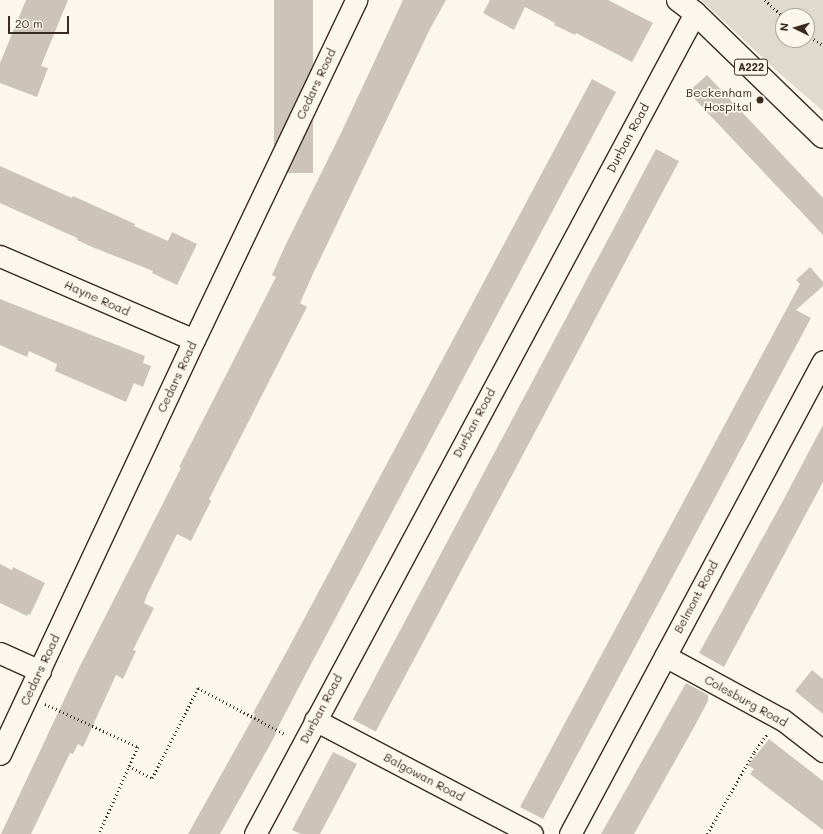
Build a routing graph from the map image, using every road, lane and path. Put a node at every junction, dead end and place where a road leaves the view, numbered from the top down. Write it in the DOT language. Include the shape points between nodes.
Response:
graph roads {
  1 [pos="356,0"];
  2 [pos="678,0"];
  3 [pos="765,0"];
  4 [pos="775,9"];
  5 [pos="695,13"];
  6 [pos="823,137"];
  7 [pos="0,256"];
  8 [pos="194,340"];
  9 [pos="823,361"];
  10 [pos="0,653"];
  11 [pos="665,656"];
  12 [pos="40,671"];
  13 [pos="28,696"];
  14 [pos="779,718"];
  15 [pos="315,720"];
  16 [pos="303,744"];
  17 [pos="823,751"];
  18 [pos="0,754"];
  19 [pos="129,766"];
  20 [pos="99,834"];
  21 [pos="255,834"];
  22 [pos="532,834"];
  23 [pos="570,834"];
  24 [pos="708,834"];
  1 -- 8 [label="street, Cedars Road"];
  2 -- 5 [label="main road, A222"];
  3 -- 4 [label="path"];
  5 -- 6 [label="main road, A222"];
  5 -- 15 [label="street, Durban Road"];
  7 -- 8 [label="street, Hayne Road"];
  8 -- 12 [label="street, Cedars Road"];
  9 -- 11 [label="street, Belmont Road"];
  10 -- 12 [label="street"];
  11 -- 14 [label="street, Colesburg Road"];
  11 -- 23 [label="street, Belmont Road"];
  12 -- 13 [label="street, Cedars Road"];
  13 -- 18 [label="street, Cedars Road"];
  13 -- 19 [label="path" via="138,747"];
  14 -- 17 [label="street, Colesburg Road"];
  14 -- 24 [label="path" via="754,752"];
  15 -- 16 [label="street, Durban Road"];
  15 -- 22 [label="street, Balgowan Road"];
  16 -- 19 [label="path" via="198,688 152,778"];
  16 -- 21 [label="street, Durban Road"];
  19 -- 20 [label="path"];
}
